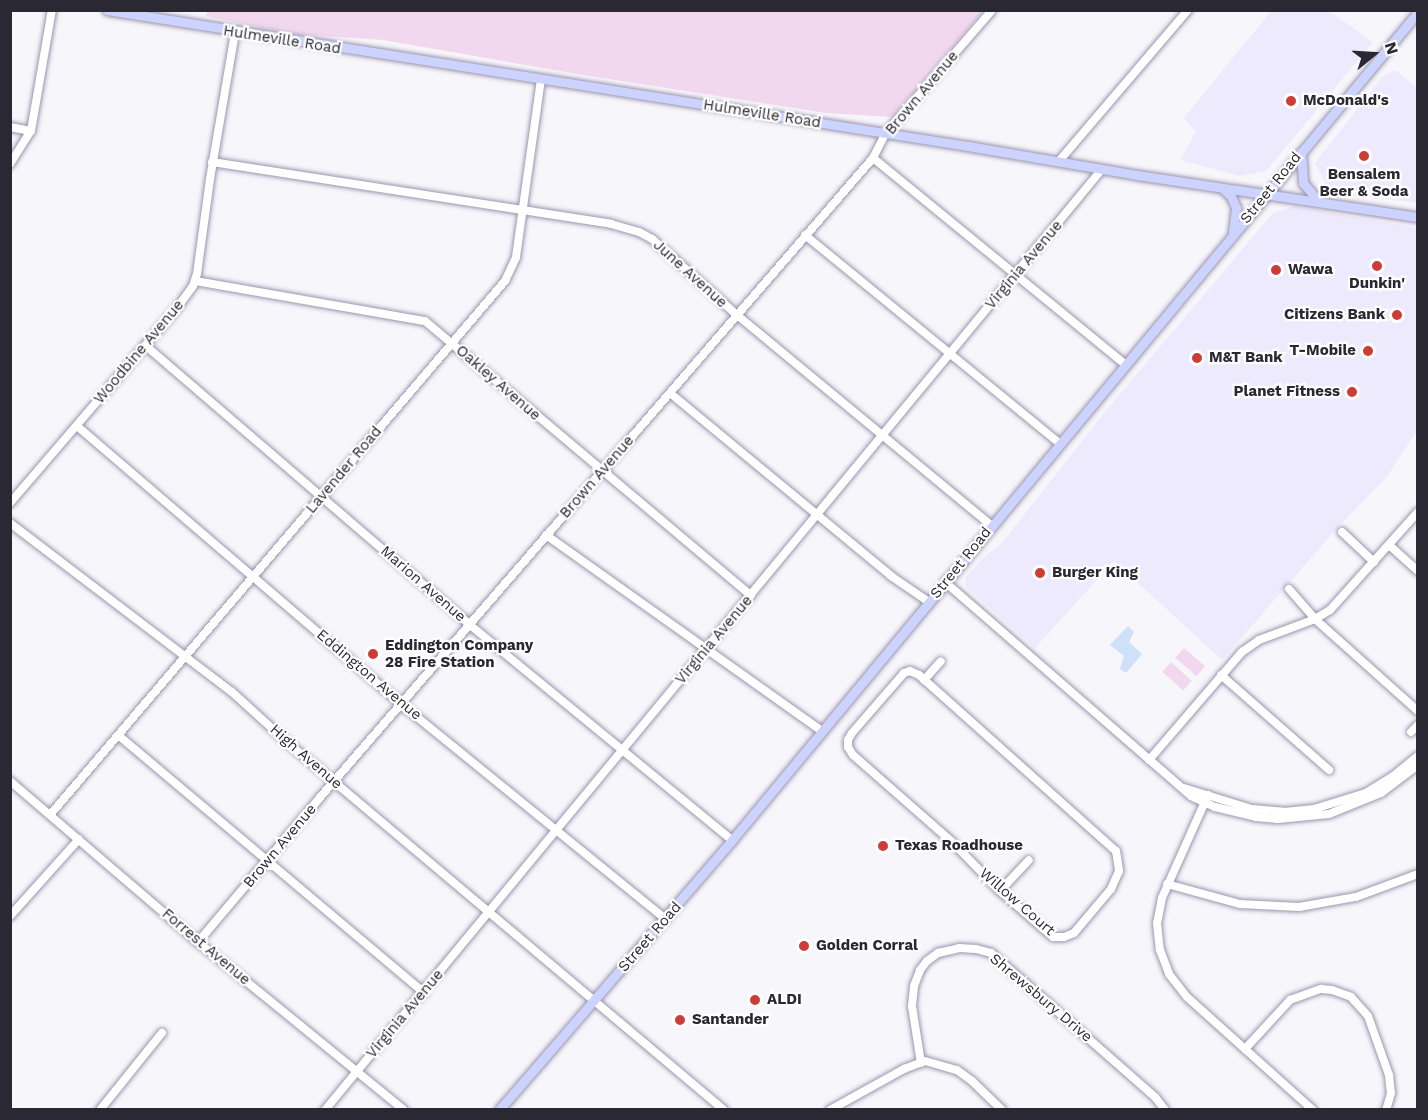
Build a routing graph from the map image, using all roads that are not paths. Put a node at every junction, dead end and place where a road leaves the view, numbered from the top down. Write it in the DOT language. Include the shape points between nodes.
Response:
graph roads {
  1 [pos="52,10"];
  2 [pos="107,10"];
  3 [pos="992,10"];
  4 [pos="1188,10"];
  5 [pos="1418,12"];
  6 [pos="235,32"];
  7 [pos="541,80"];
  8 [pos="10,127"];
  9 [pos="31,131"];
  10 [pos="886,133"];
  11 [pos="1301,152"];
  12 [pos="873,158"];
  13 [pos="1059,161"];
  14 [pos="212,162"];
  15 [pos="10,164"];
  16 [pos="1102,169"];
  17 [pos="1220,187"];
  18 [pos="1266,194"];
  19 [pos="1323,202"];
  20 [pos="523,210"];
  21 [pos="1418,217"];
  22 [pos="806,235"];
  23 [pos="1232,235"];
  24 [pos="1015,275"];
  25 [pos="195,281"];
  26 [pos="737,315"];
  27 [pos="453,344"];
  28 [pos="146,345"];
  29 [pos="950,356"];
  30 [pos="1125,364"];
  31 [pos="670,393"];
  32 [pos="76,426"];
  33 [pos="884,435"];
  34 [pos="1060,444"];
  35 [pos="601,472"];
  36 [pos="321,497"];
  37 [pos="10,504"];
  38 [pos="1418,512"];
  39 [pos="818,515"];
  40 [pos="10,523"];
  41 [pos="991,525"];
  42 [pos="1342,532"];
  43 [pos="546,535"];
  44 [pos="1389,545"];
  45 [pos="1374,562"];
  46 [pos="1418,571"];
  47 [pos="254,577"];
  48 [pos="945,582"];
  49 [pos="1289,589"];
  50 [pos="751,596"];
  51 [pos="929,602"];
  52 [pos="1315,619"];
  53 [pos="470,624"];
  54 [pos="707,648"];
  55 [pos="186,656"];
  56 [pos="941,661"];
  57 [pos="1221,675"];
  58 [pos="924,680"];
  59 [pos="401,704"];
  60 [pos="1418,711"];
  61 [pos="1418,725"];
  62 [pos="822,730"];
  63 [pos="1411,732"];
  64 [pos="118,735"];
  65 [pos="623,751"];
  66 [pos="1418,756"];
  67 [pos="1149,760"];
  68 [pos="1418,765"];
  69 [pos="1329,770"];
  70 [pos="10,781"];
  71 [pos="334,782"];
  72 [pos="1206,799"];
  73 [pos="50,815"];
  74 [pos="558,829"];
  75 [pos="79,839"];
  76 [pos="732,840"];
  77 [pos="1029,860"];
  78 [pos="267,862"];
  79 [pos="1418,874"];
  80 [pos="1167,884"];
  81 [pos="1000,891"];
  82 [pos="490,912"];
  83 [pos="10,916"];
  84 [pos="666,919"];
  85 [pos="198,942"];
  86 [pos="424,993"];
  87 [pos="596,1000"];
  88 [pos="162,1033"];
  89 [pos="1245,1049"];
  90 [pos="921,1063"];
  91 [pos="357,1071"];
  92 [pos="100,1110"];
  93 [pos="325,1110"];
  94 [pos="404,1110"];
  95 [pos="499,1110"];
  96 [pos="724,1110"];
  97 [pos="830,1110"];
  98 [pos="1002,1110"];
  99 [pos="1166,1110"];
  100 [pos="1314,1110"];
  101 [pos="1386,1110"];
  1 -- 9 [label="street"];
  2 -- 6 [label="main road, Hulmeville Road"];
  3 -- 10 [label="street, Brown Avenue"];
  4 -- 13 [label="street"];
  5 -- 11 [label="main road, Street Road"];
  6 -- 7 [label="main road, Hulmeville Road"];
  6 -- 14 [label="street, Woodbine Avenue"];
  7 -- 10 [label="main road, Hulmeville Road"];
  7 -- 20 [label="street, Lavender Road"];
  8 -- 9 [label="street"];
  9 -- 15 [label="street"];
  10 -- 12 [label="street, Brown Avenue"];
  10 -- 13 [label="main road, Hulmeville Road"];
  11 -- 18 [label="main road, Street Road"];
  11 -- 19 [label="main road" via="1303,183 1311,195"];
  12 -- 22 [label="street, Brown Avenue"];
  12 -- 24 [label="street"];
  13 -- 16 [label="main road, Hulmeville Road"];
  14 -- 20 [label="street, June Avenue"];
  14 -- 25 [label="street, Woodbine Avenue"];
  16 -- 17 [label="main road, Hulmeville Road"];
  16 -- 24 [label="street, Virginia Avenue"];
  17 -- 18 [label="main road, Hulmeville Road"];
  17 -- 23 [label="main road" via="1231,196 1236,208"];
  18 -- 19 [label="main road, Hulmeville Road"];
  18 -- 23 [label="main road, Street Road"];
  19 -- 21 [label="main road, Hulmeville Road"];
  20 -- 26 [label="street, June Avenue" via="639,232 652,239"];
  20 -- 27 [label="street, Lavender Road" via="516,257 509,275"];
  22 -- 26 [label="street, Brown Avenue"];
  22 -- 29 [label="street"];
  23 -- 30 [label="main road, Street Road"];
  24 -- 29 [label="street, Virginia Avenue"];
  24 -- 30 [label="street"];
  25 -- 27 [label="street, Oakley Avenue" via="418,318"];
  25 -- 28 [label="street, Woodbine Avenue"];
  26 -- 31 [label="street, Brown Avenue"];
  26 -- 33 [label="street, June Avenue"];
  27 -- 35 [label="street, Oakley Avenue"];
  27 -- 36 [label="street, Lavender Road"];
  28 -- 32 [label="street, Woodbine Avenue"];
  28 -- 36 [label="street, Marion Avenue"];
  29 -- 33 [label="street, Virginia Avenue"];
  29 -- 34 [label="street"];
  30 -- 34 [label="main road, Street Road"];
  31 -- 35 [label="street, Brown Avenue"];
  31 -- 39 [label="street"];
  32 -- 37 [label="street, Woodbine Avenue"];
  32 -- 47 [label="street, Eddington Avenue"];
  33 -- 39 [label="street, Virginia Avenue"];
  33 -- 41 [label="street, June Avenue"];
  34 -- 41 [label="main road, Street Road"];
  35 -- 43 [label="street, Brown Avenue"];
  35 -- 50 [label="street, Oakley Avenue"];
  36 -- 47 [label="street, Lavender Road"];
  36 -- 53 [label="street, Marion Avenue"];
  38 -- 44 [label="street"];
  39 -- 50 [label="street, Virginia Avenue"];
  39 -- 51 [label="street"];
  40 -- 55 [label="street, High Avenue"];
  41 -- 48 [label="main road, Street Road"];
  42 -- 45 [label="street"];
  43 -- 53 [label="street, Brown Avenue"];
  43 -- 54 [label="street"];
  44 -- 45 [label="street"];
  44 -- 46 [label="street"];
  45 -- 52 [label="street" via="1330,610"];
  47 -- 55 [label="street, Lavender Road"];
  47 -- 59 [label="street, Eddington Avenue"];
  48 -- 51 [label="main road, Street Road"];
  48 -- 67 [label="street"];
  49 -- 52 [label="street"];
  50 -- 54 [label="street, Virginia Avenue"];
  51 -- 62 [label="main road, Street Road"];
  52 -- 57 [label="street" via="1259,640"];
  52 -- 60 [label="street"];
  53 -- 59 [label="street, Brown Avenue"];
  53 -- 65 [label="street, Marion Avenue"];
  54 -- 62 [label="street"];
  54 -- 65 [label="street, Virginia Avenue"];
  55 -- 64 [label="street, Lavender Road"];
  55 -- 71 [label="street, High Avenue"];
  56 -- 58 [label="street"];
  57 -- 67 [label="street"];
  57 -- 69 [label="street"];
  58 -- 81 [label="street, Willow Court" via="910,671 904,673 852,733 848,740 853,755 951,841"];
  58 -- 81 [label="street, Willow Court" via="1116,851 1119,871 1111,889 1074,933 1064,937 1053,937"];
  59 -- 71 [label="street, Brown Avenue"];
  59 -- 74 [label="street, Eddington Avenue"];
  61 -- 63 [label="street"];
  62 -- 76 [label="main road, Street Road"];
  64 -- 73 [label="street, Lavender Road"];
  64 -- 78 [label="street"];
  65 -- 74 [label="street, Virginia Avenue"];
  65 -- 76 [label="street, Marion Avenue"];
  66 -- 72 [label="street" via="1366,793 1314,809 1266,811"];
  67 -- 72 [label="street" via="1191,796"];
  68 -- 72 [label="street" via="1366,801 1313,817 1256,817"];
  70 -- 73 [label="street, Forrest Avenue"];
  71 -- 78 [label="street, Brown Avenue"];
  71 -- 82 [label="street, High Avenue"];
  72 -- 80 [label="street"];
  73 -- 75 [label="street, Forrest Avenue"];
  74 -- 82 [label="street, Virginia Avenue"];
  74 -- 84 [label="street, Eddington Avenue"];
  75 -- 83 [label="street"];
  75 -- 85 [label="street, Forrest Avenue"];
  76 -- 84 [label="main road, Street Road"];
  77 -- 81 [label="street"];
  78 -- 85 [label="street, Brown Avenue"];
  78 -- 86 [label="street"];
  79 -- 80 [label="street" via="1356,897 1299,907 1240,904"];
  80 -- 89 [label="street" via="1157,932 1169,974 1187,998"];
  82 -- 86 [label="street, Virginia Avenue"];
  82 -- 87 [label="street, High Avenue"];
  84 -- 87 [label="main road, Street Road"];
  85 -- 91 [label="street, Forrest Avenue"];
  86 -- 91 [label="street, Virginia Avenue"];
  87 -- 95 [label="main road, Street Road"];
  87 -- 96 [label="street, High Avenue"];
  88 -- 92 [label="street"];
  89 -- 100 [label="street"];
  89 -- 101 [label="street" via="1290,1000 1321,989 1351,997 1368,1016 1386,1064 1391,1086"];
  90 -- 97 [label="street"];
  90 -- 98 [label="street" via="942,1064 957,1070"];
  90 -- 99 [label="street, Shrewsbury Drive" via="912,1006 921,970 938,953 976,949 991,953"];
  91 -- 93 [label="street, Virginia Avenue"];
  91 -- 94 [label="street, Forrest Avenue"];
}
